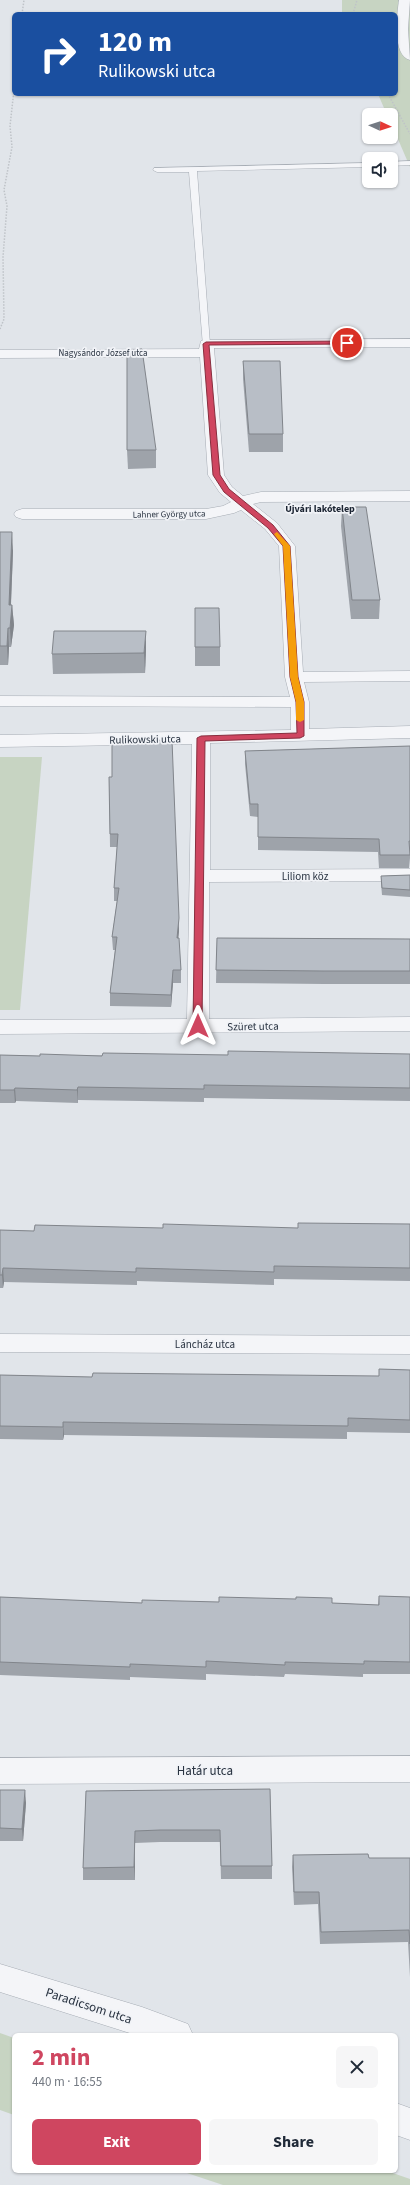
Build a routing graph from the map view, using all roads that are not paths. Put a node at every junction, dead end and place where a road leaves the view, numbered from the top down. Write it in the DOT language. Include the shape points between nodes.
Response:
graph roads {
  1 [pos="410,0"];
  2 [pos="404,5"];
  3 [pos="410,57"];
  4 [pos="410,163"];
  5 [pos="398,164"];
  6 [pos="362,165"];
  7 [pos="157,170"];
  8 [pos="193,170"];
  9 [pos="410,343"];
  10 [pos="206,348"];
  11 [pos="0,354"];
  12 [pos="410,496"];
  13 [pos="242,504"];
  14 [pos="22,514"];
  15 [pos="410,676"];
  16 [pos="294,677"];
  17 [pos="0,701"];
  18 [pos="300,702"];
  19 [pos="410,732"];
  20 [pos="300,736"];
  21 [pos="201,738"];
  22 [pos="0,741"];
  23 [pos="410,875"];
  24 [pos="199,876"];
  25 [pos="410,1024"];
  26 [pos="198,1026"];
  27 [pos="0,1027"];
  28 [pos="0,1343"];
  29 [pos="410,1346"];
  30 [pos="410,1769"];
  31 [pos="0,1771"];
  32 [pos="0,1978"];
  33 [pos="172,2033"];
  34 [pos="398,2120"];
  35 [pos="410,2124"];
  1 -- 2 [label="street"];
  2 -- 3 [label="street" via="404,41"];
  4 -- 5 [label="lane"];
  6 -- 8 [label="lane"];
  7 -- 8 [label="lane"];
  8 -- 10 [label="lane"];
  9 -- 10 [label="street, Nagysándor József utca"];
  10 -- 11 [label="street, Nagysándor József utca"];
  10 -- 13 [label="street" via="216,475 226,490"];
  12 -- 13 [label="street, Lahner György utca" via="261,497"];
  13 -- 14 [label="street, Lahner György utca" via="228,510 206,514"];
  13 -- 16 [label="street" via="271,526 287,546"];
  15 -- 16 [label="street"];
  16 -- 18 [label="street"];
  17 -- 18 [label="street"];
  18 -- 20 [label="street"];
  19 -- 20 [label="street, Rulikowski utca"];
  20 -- 21 [label="street, Rulikowski utca"];
  21 -- 22 [label="street, Rulikowski utca"];
  21 -- 24 [label="street"];
  23 -- 24 [label="street, Liliom köz"];
  24 -- 26 [label="street"];
  25 -- 26 [label="street, Szüret utca"];
  26 -- 27 [label="street, Szüret utca"];
  28 -- 29 [label="street, Láncház utca"];
  30 -- 31 [label="street, Határ utca"];
  32 -- 33 [label="street, Paradicsom utca"];
  34 -- 35 [label="street"];
}
